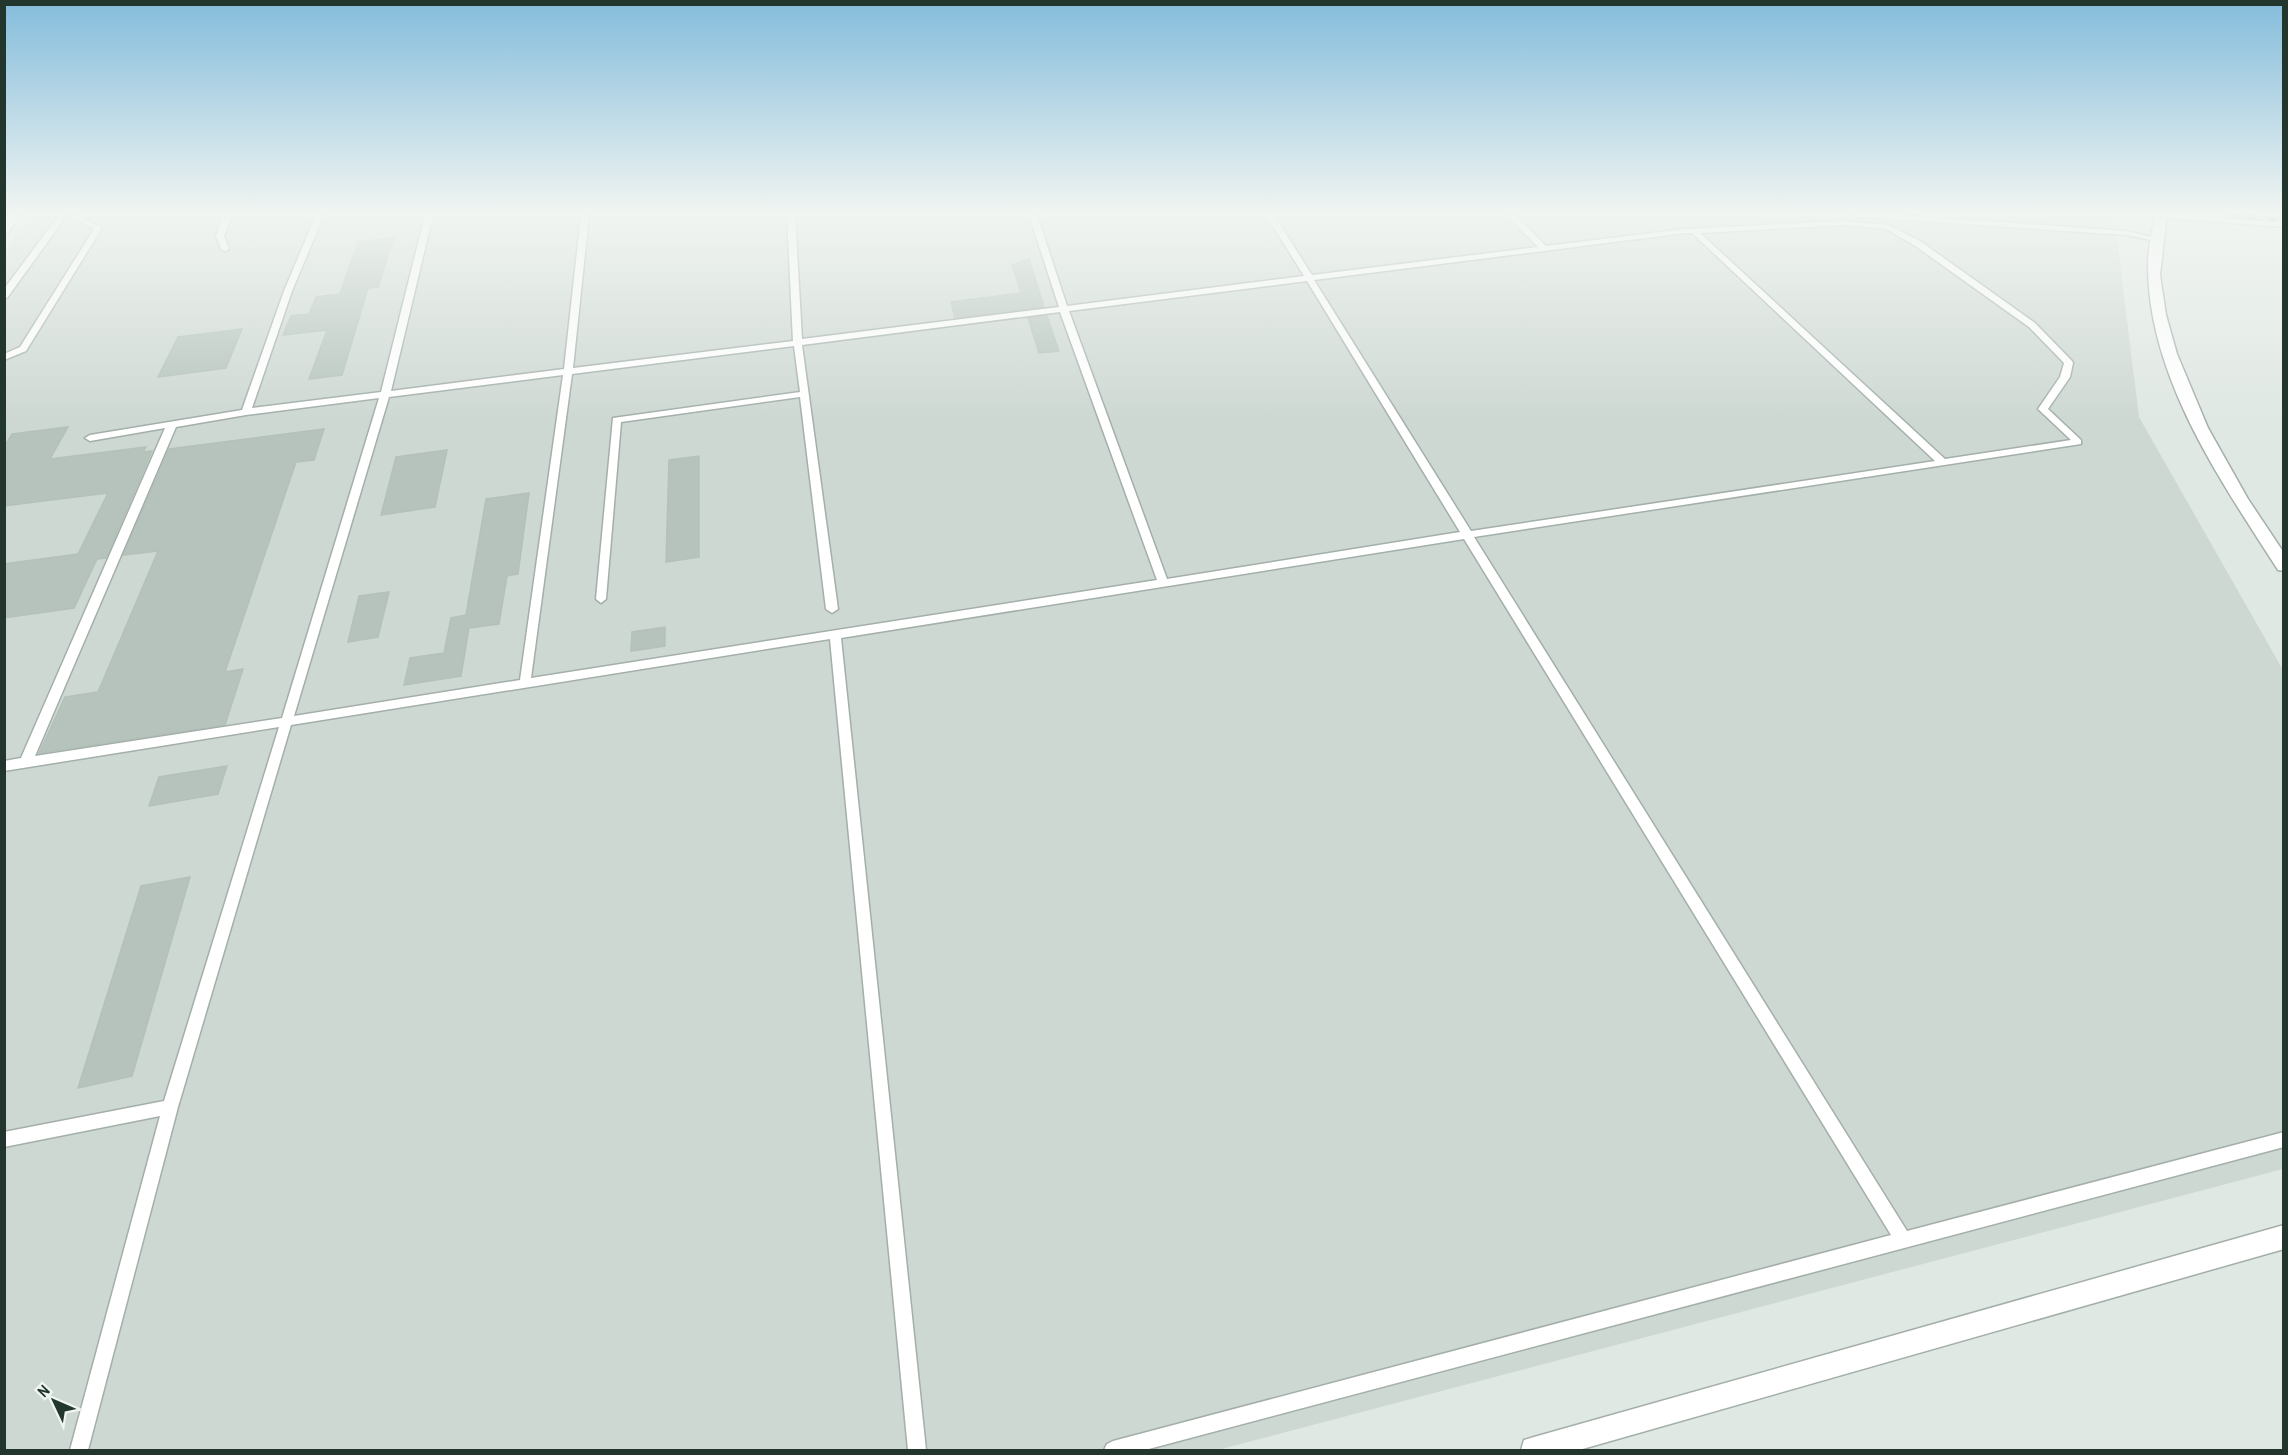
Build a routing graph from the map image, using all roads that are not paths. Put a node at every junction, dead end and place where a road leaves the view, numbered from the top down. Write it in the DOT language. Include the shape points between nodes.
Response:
graph roads {
  1 [pos="14,283"];
  2 [pos="64,283"];
  3 [pos="291,283"];
  4 [pos="412,283"];
  5 [pos="578,283"];
  6 [pos="795,283"];
  7 [pos="1055,283"];
  8 [pos="1278,283"];
  9 [pos="1311,283"];
  10 [pos="1750,283"];
  11 [pos="1973,283"];
  12 [pos="2156,283"];
  13 [pos="4,296"];
  14 [pos="1064,310"];
  15 [pos="798,344"];
  16 [pos="4,357"];
  17 [pos="568,372"];
  18 [pos="385,394"];
  19 [pos="804,394"];
  20 [pos="246,412"];
  21 [pos="172,424"];
  22 [pos="90,438"];
  23 [pos="1943,463"];
  24 [pos="1467,536"];
  25 [pos="2283,566"];
  26 [pos="1163,583"];
  27 [pos="600,600"];
  28 [pos="832,609"];
  29 [pos="835,634"];
  30 [pos="525,683"];
  31 [pos="289,720"];
  32 [pos="26,762"];
  33 [pos="4,766"];
  34 [pos="170,1107"];
  35 [pos="2283,1139"];
  36 [pos="4,1140"];
  37 [pos="2283,1237"];
  38 [pos="1903,1240"];
  39 [pos="79,1450"];
  40 [pos="917,1450"];
  41 [pos="1113,1450"];
  42 [pos="1534,1450"];
  1 -- 13 [label="lane"];
  2 -- 16 [label="lane" via="23,349"];
  3 -- 20 [label="lane"];
  4 -- 18 [label="lane"];
  5 -- 17 [label="lane"];
  6 -- 15 [label="lane"];
  7 -- 14 [label="lane"];
  8 -- 14 [label="lane"];
  9 -- 24 [label="lane"];
  10 -- 23 [label="lane"];
  11 -- 23 [label="lane" via="2032,325 2069,363 2066,377 2043,409 2078,442"];
  12 -- 25 [label="street" via="2176,371 2200,427"];
  14 -- 15 [label="lane"];
  14 -- 26 [label="lane"];
  15 -- 17 [label="lane"];
  15 -- 19 [label="lane"];
  17 -- 18 [label="lane"];
  17 -- 30 [label="lane"];
  18 -- 20 [label="lane"];
  18 -- 31 [label="lane"];
  19 -- 27 [label="lane" via="616,420"];
  19 -- 28 [label="lane"];
  20 -- 21 [label="lane"];
  21 -- 22 [label="lane"];
  21 -- 32 [label="lane"];
  23 -- 24 [label="lane"];
  24 -- 26 [label="lane"];
  24 -- 38 [label="lane"];
  26 -- 29 [label="lane"];
  29 -- 30 [label="lane"];
  29 -- 40 [label="lane"];
  30 -- 31 [label="lane"];
  31 -- 32 [label="lane"];
  31 -- 34 [label="lane"];
  32 -- 33 [label="lane"];
  34 -- 36 [label="lane"];
  34 -- 39 [label="lane"];
  35 -- 38 [label="lane"];
  37 -- 42 [label="street"];
  38 -- 41 [label="lane"];
}
